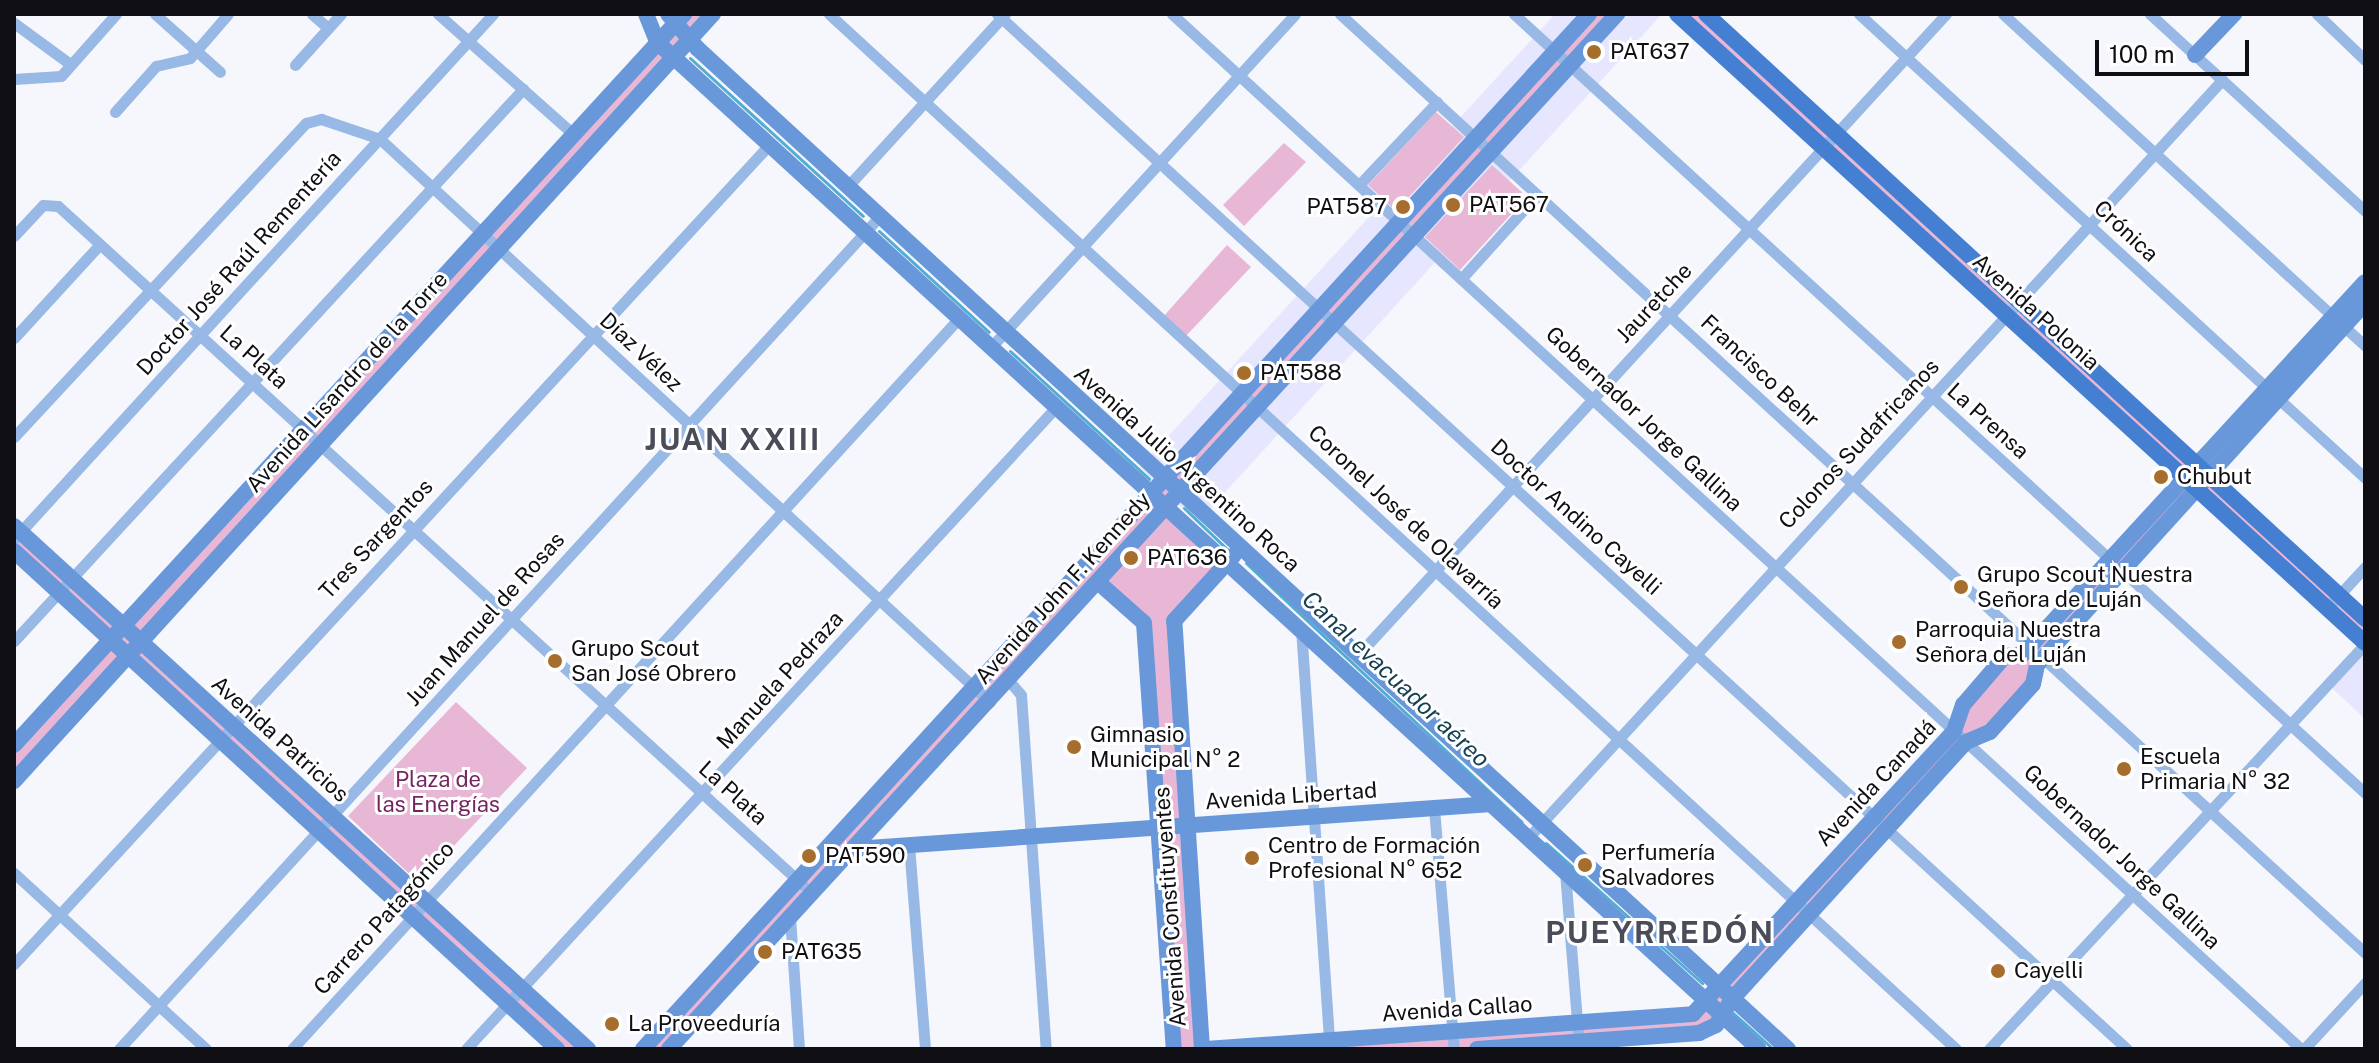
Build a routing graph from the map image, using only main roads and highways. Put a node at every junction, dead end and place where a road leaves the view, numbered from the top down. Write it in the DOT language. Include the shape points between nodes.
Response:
graph roads {
  1 [pos="646,14"];
  2 [pos="713,14"];
  3 [pos="1589,14"];
  4 [pos="1617,14"];
  5 [pos="1677,14"];
  6 [pos="1706,14"];
  7 [pos="2234,14"];
  8 [pos="675,18"];
  9 [pos="688,41"];
  10 [pos="658,43"];
  11 [pos="2195,55"];
  12 [pos="674,57"];
  13 [pos="1408,230"];
  14 [pos="2365,282"];
  15 [pos="2365,303"];
  16 [pos="2338,322"];
  17 [pos="2202,470"];
  18 [pos="1164,478"];
  19 [pos="2190,483"];
  20 [pos="1151,492"];
  21 [pos="1180,492"];
  22 [pos="1166,506"];
  23 [pos="16,532"];
  24 [pos="1241,548"];
  25 [pos="14,551"];
  26 [pos="1097,554"];
  27 [pos="1228,563"];
  28 [pos="2115,564"];
  29 [pos="1099,583"];
  30 [pos="1076,608"];
  31 [pos="1130,610"];
  32 [pos="2365,619"];
  33 [pos="1174,621"];
  34 [pos="1144,623"];
  35 [pos="123,626"];
  36 [pos="111,639"];
  37 [pos="141,641"];
  38 [pos="2365,643"];
  39 [pos="128,655"];
  40 [pos="1960,736"];
  41 [pos="14,745"];
  42 [pos="14,781"];
  43 [pos="1491,804"];
  44 [pos="1187,826"];
  45 [pos="1157,828"];
  46 [pos="854,849"];
  47 [pos="1719,986"];
  48 [pos="1733,998"];
  49 [pos="1706,1000"];
  50 [pos="1693,1014"];
  51 [pos="1721,1015"];
  52 [pos="1579,1037"];
  53 [pos="1453,1040"];
  54 [pos="1700,1041"];
  55 [pos="1330,1045"];
  56 [pos="557,1049"];
  57 [pos="588,1049"];
  58 [pos="643,1049"];
  59 [pos="669,1049"];
  60 [pos="1174,1049"];
  61 [pos="1204,1049"];
  62 [pos="1477,1049"];
  63 [pos="1759,1049"];
  64 [pos="1788,1049"];
  1 -- 10 [label="main road, Avenida Julio Argentino Roca"];
  2 -- 9 [label="main road, Avenida Lisandro de la Torre"];
  3 -- 13 [label="main road, Avenida John F. Kennedy" via="1477,140"];
  4 -- 13 [label="main road, Avenida John F. Kennedy" via="1491,152"];
  5 -- 19 [label="main road, Avenida Polonia"];
  6 -- 17 [label="main road, Avenida Polonia"];
  7 -- 11 [label="main road"];
  8 -- 9 [label="main road, Avenida Julio Argentino Roca"];
  8 -- 10 [label="main road, Avenida Lisandro de la Torre"];
  9 -- 12 [label="main road, Avenida Lisandro de la Torre"];
  9 -- 18 [label="main road, Avenida Julio Argentino Roca"];
  10 -- 12 [label="main road, Avenida Julio Argentino Roca"];
  10 -- 35 [label="main road, Avenida Lisandro de la Torre"];
  12 -- 20 [label="main road, Avenida Julio Argentino Roca"];
  12 -- 37 [label="main road, Avenida Lisandro de la Torre"];
  13 -- 18 [label="main road, Avenida John F. Kennedy" via="1321,310"];
  13 -- 21 [label="main road, Avenida John F. Kennedy" via="1335,323"];
  14 -- 16 [label="main road, Avenida Canadá"];
  15 -- 16 [label="main road, Avenida Canadá"];
  16 -- 17 [label="main road, Avenida Canadá"];
  17 -- 19 [label="main road, Avenida Canadá"];
  17 -- 32 [label="main road, Avenida Polonia"];
  18 -- 20 [label="main road, Avenida John F. Kennedy"];
  18 -- 21 [label="main road, Avenida Julio Argentino Roca"];
  19 -- 28 [label="main road, Avenida Canadá"];
  19 -- 38 [label="main road, Avenida Polonia"];
  20 -- 22 [label="main road, Avenida Julio Argentino Roca"];
  20 -- 26 [label="main road, Avenida John F. Kennedy"];
  21 -- 22 [label="main road, Avenida John F. Kennedy"];
  21 -- 24 [label="main road, Avenida Julio Argentino Roca"];
  22 -- 27 [label="main road, Avenida Julio Argentino Roca"];
  22 -- 29 [label="main road, Avenida John F. Kennedy"];
  23 -- 35 [label="main road, Avenida Patricios"];
  24 -- 27 [label="main road"];
  24 -- 47 [label="main road, Avenida Julio Argentino Roca"];
  25 -- 36 [label="main road, Avenida Patricios"];
  26 -- 29 [label="main road"];
  26 -- 58 [label="main road, Avenida John F. Kennedy"];
  27 -- 33 [label="main road"];
  27 -- 43 [label="main road, Avenida Julio Argentino Roca"];
  28 -- 40 [label="main road, Avenida Canadá" via="2044,659 2033,684 1990,732"];
  28 -- 40 [label="main road, Avenida Canadá" via="2023,654 2005,656 1963,705"];
  29 -- 30 [label="main road, Avenida John F. Kennedy"];
  29 -- 31 [label="main road"];
  30 -- 31 [label="main road" via="1102,602"];
  30 -- 46 [label="main road, Avenida John F. Kennedy"];
  31 -- 34 [label="main road"];
  33 -- 34 [label="main road"];
  33 -- 44 [label="main road, Avenida Constituyentes"];
  34 -- 45 [label="main road, Avenida Constituyentes"];
  35 -- 36 [label="main road, Avenida Lisandro de la Torre"];
  35 -- 37 [label="main road, Avenida Patricios"];
  36 -- 39 [label="main road, Avenida Patricios"];
  36 -- 41 [label="main road, Avenida Lisandro de la Torre"];
  37 -- 39 [label="main road, Avenida Lisandro de la Torre"];
  37 -- 57 [label="main road, Avenida Patricios"];
  39 -- 42 [label="main road, Avenida Lisandro de la Torre"];
  39 -- 56 [label="main road, Avenida Patricios"];
  40 -- 47 [label="main road, Avenida Canadá" via="1873,817"];
  40 -- 48 [label="main road, Avenida Canadá" via="1887,828"];
  43 -- 44 [label="main road, Avenida Libertad"];
  43 -- 49 [label="main road, Avenida Julio Argentino Roca"];
  44 -- 45 [label="main road, Avenida Libertad"];
  44 -- 61 [label="main road, Avenida Constituyentes"];
  45 -- 46 [label="main road, Avenida Libertad"];
  45 -- 60 [label="main road, Avenida Constituyentes"];
  46 -- 59 [label="main road, Avenida John F. Kennedy"];
  47 -- 48 [label="main road, Avenida Julio Argentino Roca"];
  47 -- 49 [label="main road, Avenida Canadá"];
  48 -- 51 [label="main road, Avenida Canadá"];
  48 -- 64 [label="main road, Avenida Julio Argentino Roca"];
  49 -- 50 [label="main road"];
  49 -- 51 [label="main road, Avenida Julio Argentino Roca"];
  50 -- 52 [label="main road, Avenida Callao"];
  50 -- 54 [label="main road"];
  51 -- 54 [label="main road"];
  51 -- 63 [label="main road, Avenida Julio Argentino Roca"];
  52 -- 53 [label="main road, Avenida Callao"];
  52 -- 54 [label="main road, Avenida Callao"];
  52 -- 62 [label="main road, Avenida Callao"];
  53 -- 55 [label="main road, Avenida Callao"];
  55 -- 61 [label="main road, Avenida Callao"];
}
